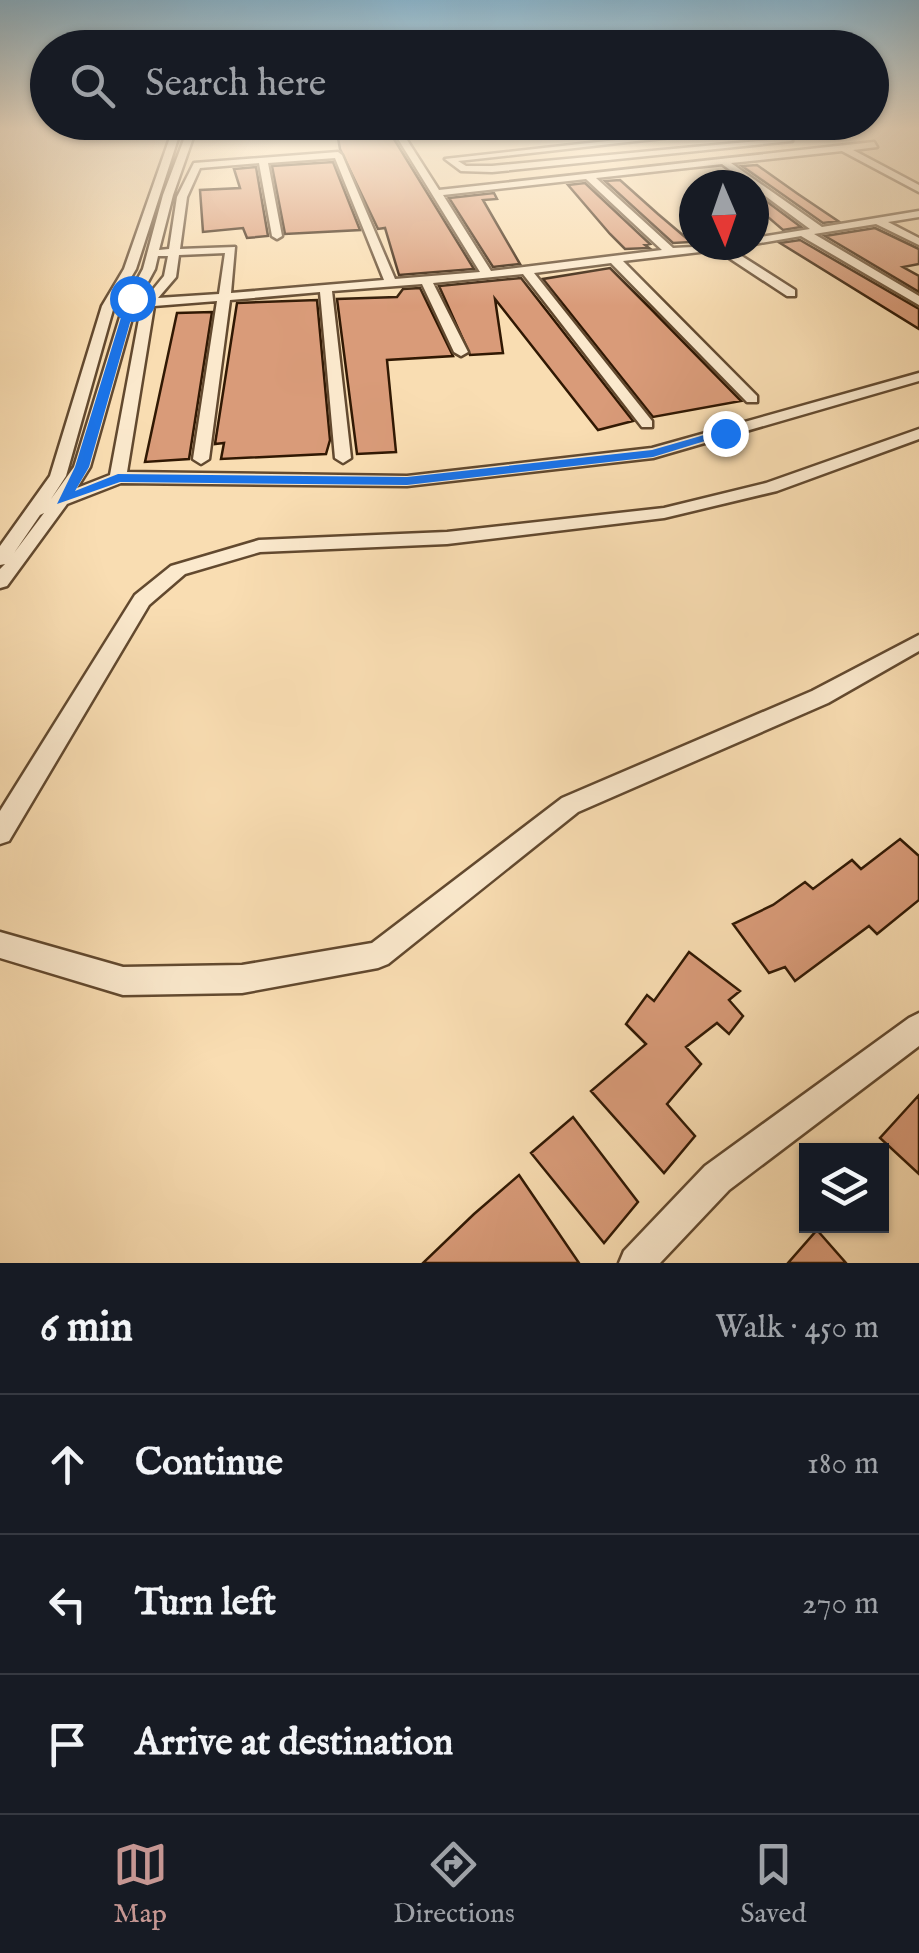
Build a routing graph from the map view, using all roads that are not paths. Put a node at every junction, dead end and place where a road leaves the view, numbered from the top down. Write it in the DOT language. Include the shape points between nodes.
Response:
graph roads {
  1 [pos="157,188"];
  2 [pos="174,188"];
  3 [pos="186,188"];
  4 [pos="268,188"];
  5 [pos="352,188"];
  6 [pos="435,188"];
  7 [pos="489,188"];
  8 [pos="601,188"];
  9 [pos="760,188"];
  10 [pos="438,193"];
  11 [pos="919,214"];
  12 [pos="878,221"];
  13 [pos="822,232"];
  14 [pos="805,234"];
  15 [pos="277,236"];
  16 [pos="769,239"];
  17 [pos="919,242"];
  18 [pos="171,252"];
  19 [pos="679,252"];
  20 [pos="672,253"];
  21 [pos="154,254"];
  22 [pos="616,260"];
  23 [pos="740,260"];
  24 [pos="528,271"];
  25 [pos="488,275"];
  26 [pos="426,280"];
  27 [pos="391,283"];
  28 [pos="326,289"];
  29 [pos="791,293"];
  30 [pos="225,298"];
  31 [pos="919,301"];
  32 [pos="148,302"];
  33 [pos="461,352"];
  34 [pos="919,377"];
  35 [pos="752,398"];
  36 [pos="647,424"];
  37 [pos="919,434"];
  38 [pos="343,458"];
  39 [pos="201,459"];
  40 [pos="118,478"];
  41 [pos="62,501"];
  42 [pos="36,510"];
  43 [pos="0,560"];
  44 [pos="0,582"];
  45 [pos="919,642"];
  46 [pos="0,833"];
  47 [pos="0,946"];
  48 [pos="919,1028"];
  49 [pos="636,1263"];
  1 -- 42 [label="street" via="130,269 108,306 58,476"];
  2 -- 21 [label="street"];
  3 -- 18 [label="street"];
  4 -- 15 [label="street"];
  5 -- 27 [label="street"];
  6 -- 10 [label="street"];
  7 -- 10 [label="street"];
  8 -- 20 [label="street"];
  9 -- 13 [label="street"];
  10 -- 25 [label="street"];
  11 -- 12 [label="street"];
  12 -- 13 [label="street"];
  12 -- 17 [label="street"];
  13 -- 14 [label="street"];
  14 -- 16 [label="street"];
  14 -- 31 [label="street"];
  18 -- 21 [label="street"];
  18 -- 30 [label="street" via="232,249"];
  18 -- 32 [label="street" via="170,277"];
  19 -- 20 [label="street"];
  20 -- 22 [label="street"];
  21 -- 41 [label="street" via="130,304 82,467"];
  22 -- 24 [label="street"];
  22 -- 35 [label="street"];
  23 -- 29 [label="street"];
  24 -- 25 [label="street"];
  24 -- 36 [label="street"];
  25 -- 26 [label="street"];
  26 -- 27 [label="street"];
  26 -- 33 [label="street"];
  27 -- 28 [label="street"];
  28 -- 30 [label="street"];
  28 -- 38 [label="street"];
  30 -- 32 [label="street"];
  30 -- 39 [label="street"];
  32 -- 40 [label="street"];
  34 -- 40 [label="street" via="653,454 407,481"];
  37 -- 46 [label="street" via="770,488 664,514 447,538 259,546 178,570 142,600"];
  40 -- 41 [label="street"];
  41 -- 42 [label="street"];
  41 -- 44 [label="street"];
  42 -- 43 [label="street"];
  45 -- 47 [label="street" via="820,697 570,805 378,955 242,978 123,981"];
  48 -- 49 [label="street" via="718,1178"];
}
